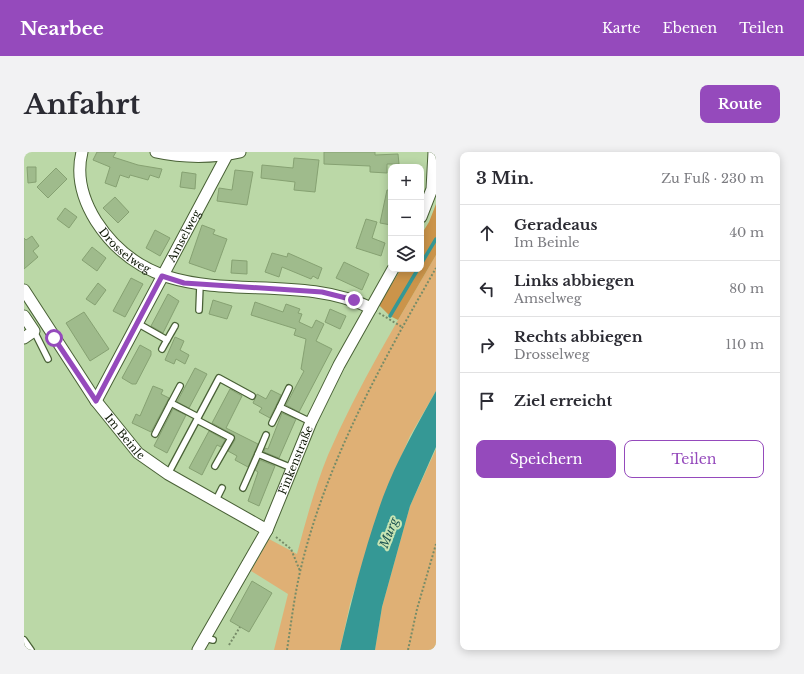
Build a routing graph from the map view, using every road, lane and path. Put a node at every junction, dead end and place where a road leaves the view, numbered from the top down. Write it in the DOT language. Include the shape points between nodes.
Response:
graph roads {
  1 [pos="82,152"];
  2 [pos="156,152"];
  3 [pos="240,152"];
  4 [pos="434,152"];
  5 [pos="227,155"];
  6 [pos="424,209"];
  7 [pos="436,268"];
  8 [pos="391,272"];
  9 [pos="162,276"];
  10 [pos="200,285"];
  11 [pos="24,290"];
  12 [pos="371,308"];
  13 [pos="199,310"];
  14 [pos="24,316"];
  15 [pos="137,323"];
  16 [pos="175,326"];
  17 [pos="402,327"];
  18 [pos="34,331"];
  19 [pos="24,338"];
  20 [pos="167,340"];
  21 [pos="162,349"];
  22 [pos="48,359"];
  23 [pos="180,386"];
  24 [pos="289,388"];
  25 [pos="252,396"];
  26 [pos="96,401"];
  27 [pos="171,402"];
  28 [pos="280,407"];
  29 [pos="198,418"];
  30 [pos="310,422"];
  31 [pos="272,423"];
  32 [pos="155,434"];
  33 [pos="266,435"];
  34 [pos="258,454"];
  35 [pos="216,466"];
  36 [pos="292,468"];
  37 [pos="168,474"];
  38 [pos="222,488"];
  39 [pos="244,488"];
  40 [pos="216,500"];
  41 [pos="267,530"];
  42 [pos="436,544"];
  43 [pos="300,573"];
  44 [pos="240,627"];
  45 [pos="24,640"];
  46 [pos="229,645"];
  47 [pos="30,650"];
  48 [pos="198,650"];
  49 [pos="287,650"];
  50 [pos="408,650"];
  1 -- 9 [label="street, Drosselweg" via="80,182 99,225 123,252"];
  2 -- 5 [label="street" via="188,156"];
  3 -- 5 [label="street"];
  4 -- 6 [label="street" via="432,189"];
  5 -- 9 [label="street, Amselweg"];
  7 -- 17 [label="path"];
  8 -- 12 [label="street, Finkenstraße"];
  9 -- 10 [label="street, Drosselweg"];
  9 -- 15 [label="street, Amselweg"];
  10 -- 12 [label="street, Drosselweg" via="322,292 349,298"];
  10 -- 13 [label="lane"];
  11 -- 26 [label="street, Im Beinle"];
  12 -- 17 [label="path"];
  12 -- 30 [label="street, Finkenstraße"];
  14 -- 18 [label="street"];
  15 -- 20 [label="lane"];
  15 -- 26 [label="street, Amselweg"];
  16 -- 20 [label="lane"];
  17 -- 43 [label="path" via="338,458 323,496"];
  18 -- 19 [label="street"];
  18 -- 22 [label="lane"];
  20 -- 21 [label="lane"];
  23 -- 27 [label="lane"];
  24 -- 28 [label="lane"];
  25 -- 29 [label="lane" via="219,378"];
  26 -- 37 [label="street, Im Beinle" via="138,453"];
  27 -- 29 [label="lane"];
  27 -- 32 [label="lane"];
  28 -- 30 [label="lane"];
  28 -- 31 [label="lane"];
  29 -- 35 [label="lane" via="230,438"];
  29 -- 37 [label="lane"];
  30 -- 36 [label="street, Finkenstraße"];
  33 -- 34 [label="lane"];
  34 -- 36 [label="lane"];
  34 -- 39 [label="lane"];
  36 -- 41 [label="street, Finkenstraße"];
  37 -- 40 [label="street, Im Beinle"];
  38 -- 40 [label="lane"];
  40 -- 41 [label="street, Im Beinle"];
  41 -- 43 [label="path" via="291,549"];
  41 -- 48 [label="street, Finkenstraße" via="209,639"];
  42 -- 50 [label="path"];
  43 -- 49 [label="path"];
  44 -- 46 [label="path"];
  45 -- 47 [label="lane"];
}
